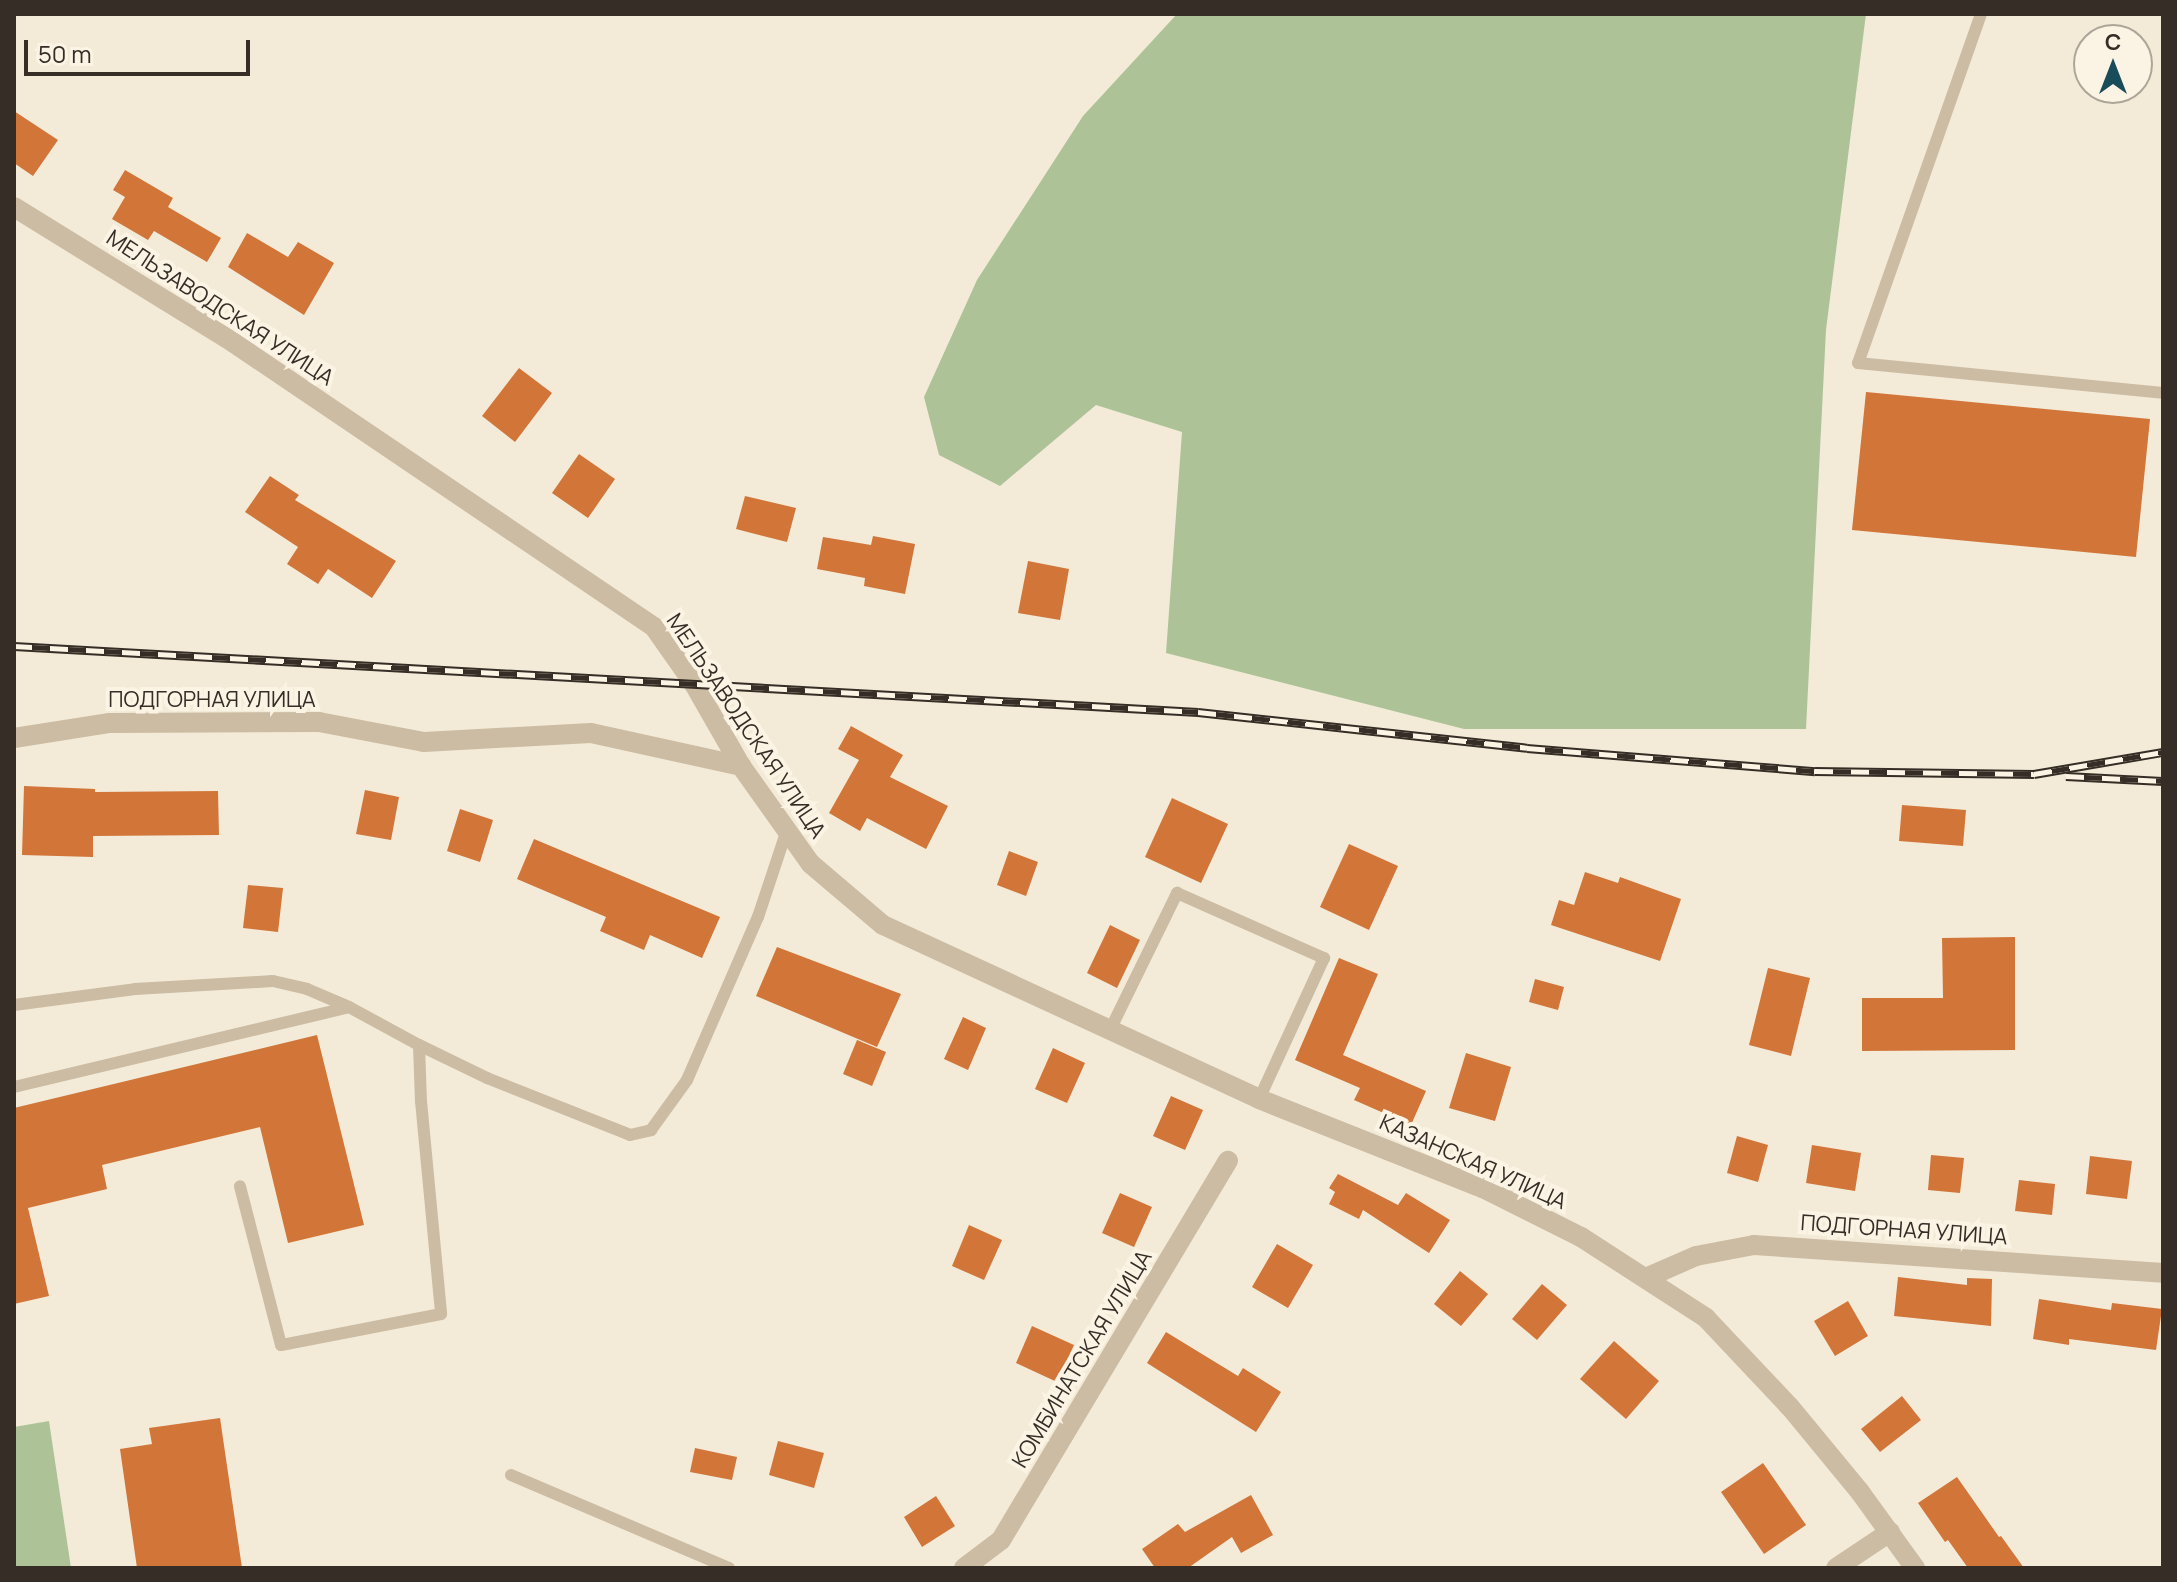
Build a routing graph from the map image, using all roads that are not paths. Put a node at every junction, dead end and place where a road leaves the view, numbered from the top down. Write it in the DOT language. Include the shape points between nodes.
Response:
graph roads {
  1 [pos="1981,14"];
  2 [pos="14,207"];
  3 [pos="2163,393"];
  4 [pos="14,738"];
  5 [pos="741,766"];
  6 [pos="787,830"];
  7 [pos="14,1005"];
  8 [pos="349,1007"];
  9 [pos="1110,1030"];
  10 [pos="419,1045"];
  11 [pos="14,1087"];
  12 [pos="1259,1099"];
  13 [pos="1228,1161"];
  14 [pos="240,1186"];
  15 [pos="2163,1273"];
  16 [pos="1648,1277"];
  17 [pos="511,1475"];
  18 [pos="1890,1532"];
  19 [pos="729,1568"];
  20 [pos="964,1568"];
  21 [pos="1836,1568"];
  22 [pos="1915,1568"];
  1 -- 3 [label="lane" via="1858,363"];
  2 -- 5 [label="street, МЕЛЬЗАВОДСКАЯ УЛИЦА" via="234,343 654,627"];
  4 -- 5 [label="street, ПОДГОРНАЯ УЛИЦА" via="110,723 319,722 424,742 591,733"];
  5 -- 6 [label="street, МЕЛЬЗАВОДСКАЯ УЛИЦА"];
  6 -- 9 [label="street, МЕЛЬЗАВОДСКАЯ УЛИЦА" via="811,864 883,925"];
  6 -- 10 [label="lane" via="758,917 687,1080 651,1130 630,1135"];
  7 -- 8 [label="lane" via="257,980 288,983"];
  8 -- 10 [label="lane"];
  8 -- 11 [label="lane"];
  9 -- 12 [label="street, МЕЛЬЗАВОДСКАЯ УЛИЦА"];
  9 -- 12 [label="lane" via="1177,893 1324,958"];
  10 -- 14 [label="lane" via="441,1314 281,1345"];
  12 -- 16 [label="street, КАЗАНСКАЯ УЛИЦА" via="1483,1188"];
  13 -- 20 [label="street, КОМБИНАТСКАЯ УЛИЦА" via="1001,1540"];
  15 -- 16 [label="street, ПОДГОРНАЯ УЛИЦА" via="1754,1245 1696,1256"];
  16 -- 18 [label="street, КАЗАНСКАЯ УЛИЦА" via="1706,1318 1790,1407"];
  17 -- 19 [label="lane"];
  18 -- 21 [label="street"];
  18 -- 22 [label="street, КАЗАНСКАЯ УЛИЦА"];
}
